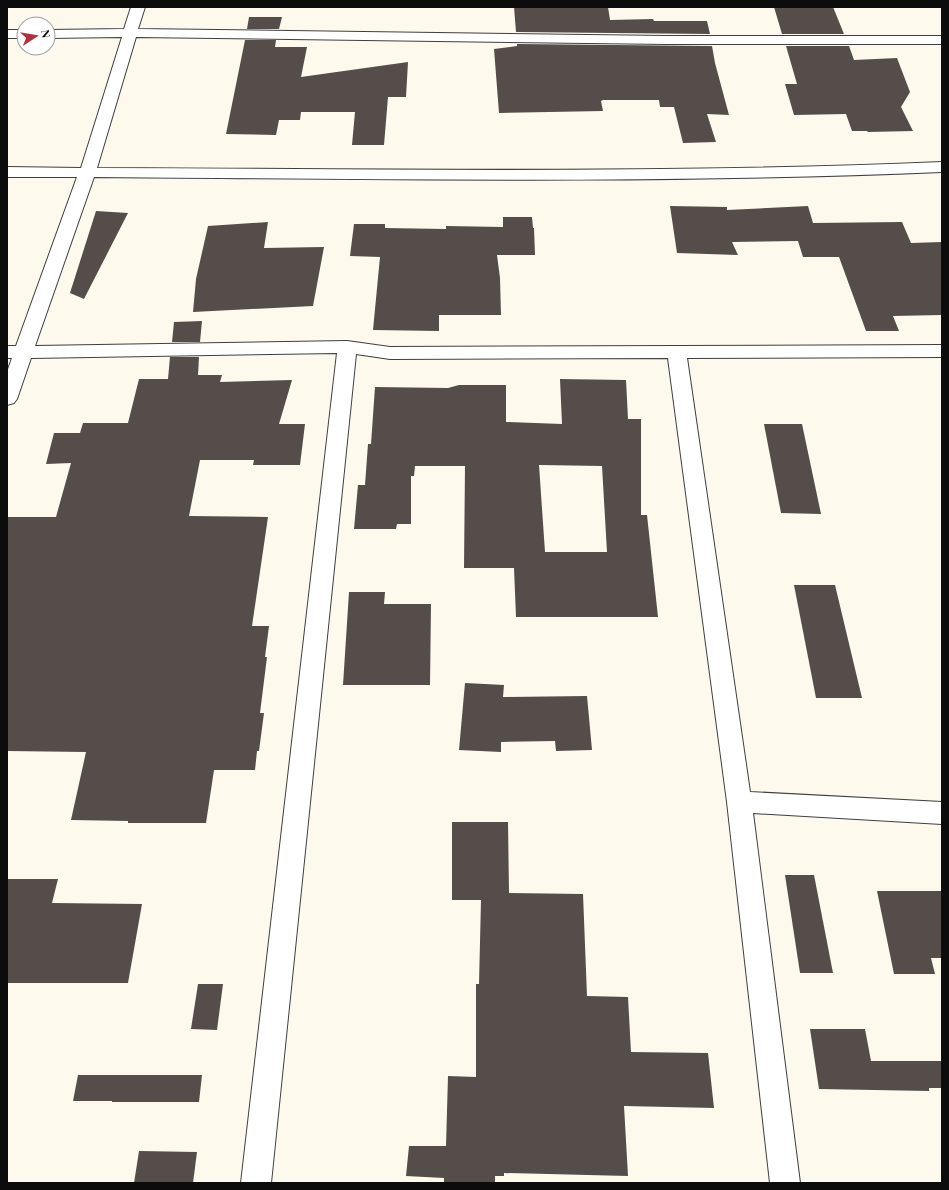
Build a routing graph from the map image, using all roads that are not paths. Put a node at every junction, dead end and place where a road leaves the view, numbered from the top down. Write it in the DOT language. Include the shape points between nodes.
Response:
graph roads {
  1 [pos="138,7"];
  2 [pos="130,33"];
  3 [pos="56,34"];
  4 [pos="942,40"];
  5 [pos="942,167"];
  6 [pos="7,172"];
  7 [pos="87,173"];
  8 [pos="347,347"];
  9 [pos="942,351"];
  10 [pos="15,352"];
  11 [pos="677,352"];
  12 [pos="7,399"];
  13 [pos="738,802"];
  14 [pos="942,813"];
  15 [pos="256,1183"];
  16 [pos="785,1183"];
  1 -- 2 [label="street"];
  2 -- 3 [label="street"];
  2 -- 4 [label="street" via="675,40"];
  2 -- 7 [label="street"];
  5 -- 7 [label="street" via="821,172 577,175"];
  6 -- 7 [label="street"];
  7 -- 10 [label="street"];
  8 -- 10 [label="street"];
  8 -- 11 [label="street" via="390,353"];
  8 -- 15 [label="street"];
  9 -- 11 [label="street"];
  10 -- 12 [label="street"];
  11 -- 13 [label="street"];
  13 -- 14 [label="street"];
  13 -- 16 [label="street"];
}
